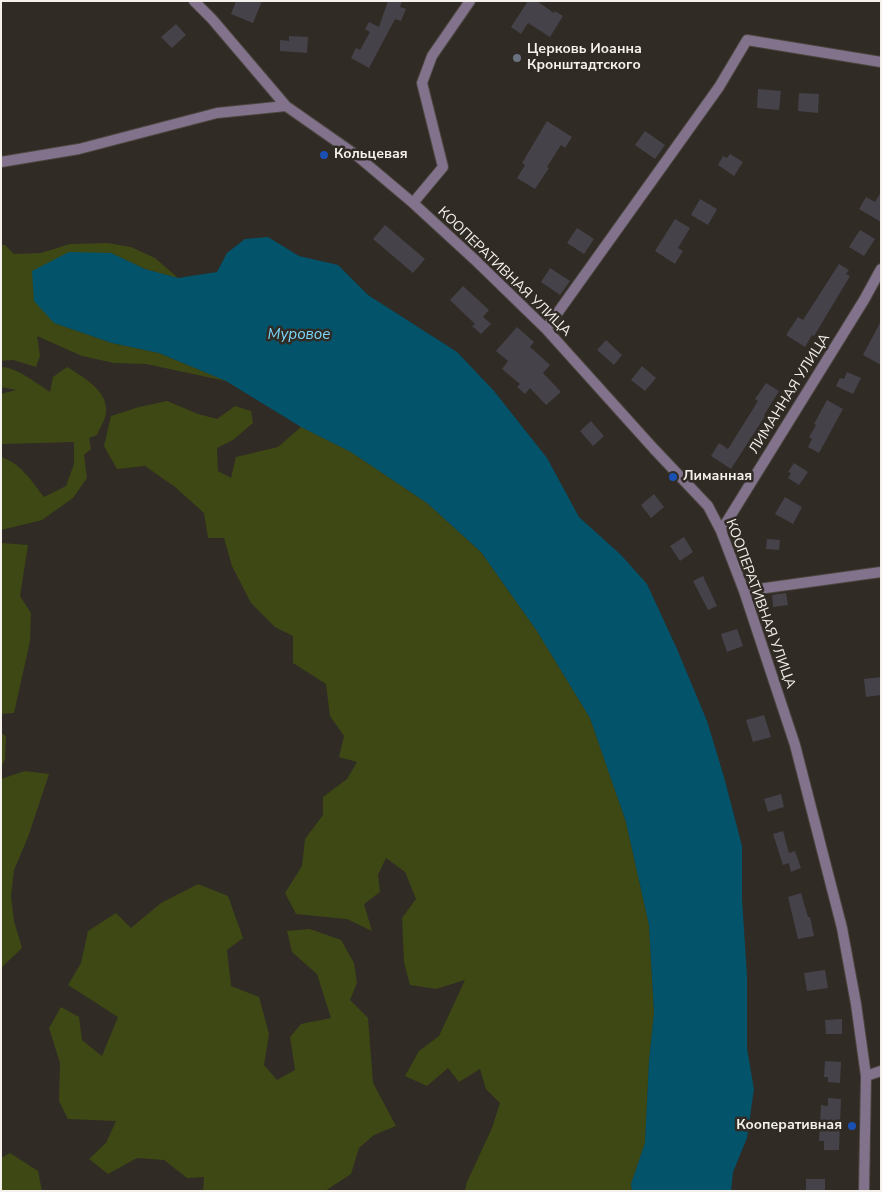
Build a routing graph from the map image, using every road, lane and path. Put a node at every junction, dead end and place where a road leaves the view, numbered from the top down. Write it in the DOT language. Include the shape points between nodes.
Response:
graph roads {
  1 [pos="194,1"];
  2 [pos="470,1"];
  3 [pos="881,62"];
  4 [pos="286,106"];
  5 [pos="1,162"];
  6 [pos="413,203"];
  7 [pos="881,269"];
  8 [pos="546,330"];
  9 [pos="721,531"];
  10 [pos="881,572"];
  11 [pos="744,591"];
  12 [pos="881,1070"];
  13 [pos="866,1076"];
  14 [pos="864,1191"];
  1 -- 4 [label="street, КООПЕРАТИВНАЯ УЛИЦА"];
  2 -- 6 [label="street" via="432,56 422,83 443,167"];
  3 -- 8 [label="street" via="747,40 719,86"];
  4 -- 5 [label="street" via="217,113 79,148"];
  4 -- 6 [label="street, КООПЕРАТИВНАЯ УЛИЦА" via="356,155"];
  6 -- 8 [label="street, КООПЕРАТИВНАЯ УЛИЦА"];
  7 -- 9 [label="street, ЛИМАННАЯ УЛИЦА"];
  8 -- 9 [label="street, КООПЕРАТИВНАЯ УЛИЦА" via="708,506"];
  9 -- 11 [label="street, КООПЕРАТИВНАЯ УЛИЦА"];
  10 -- 11 [label="street"];
  11 -- 13 [label="street, КООПЕРАТИВНАЯ УЛИЦА" via="795,745 822,846 842,928"];
  12 -- 13 [label="street"];
  13 -- 14 [label="street, КООПЕРАТИВНАЯ УЛИЦА"];
}
